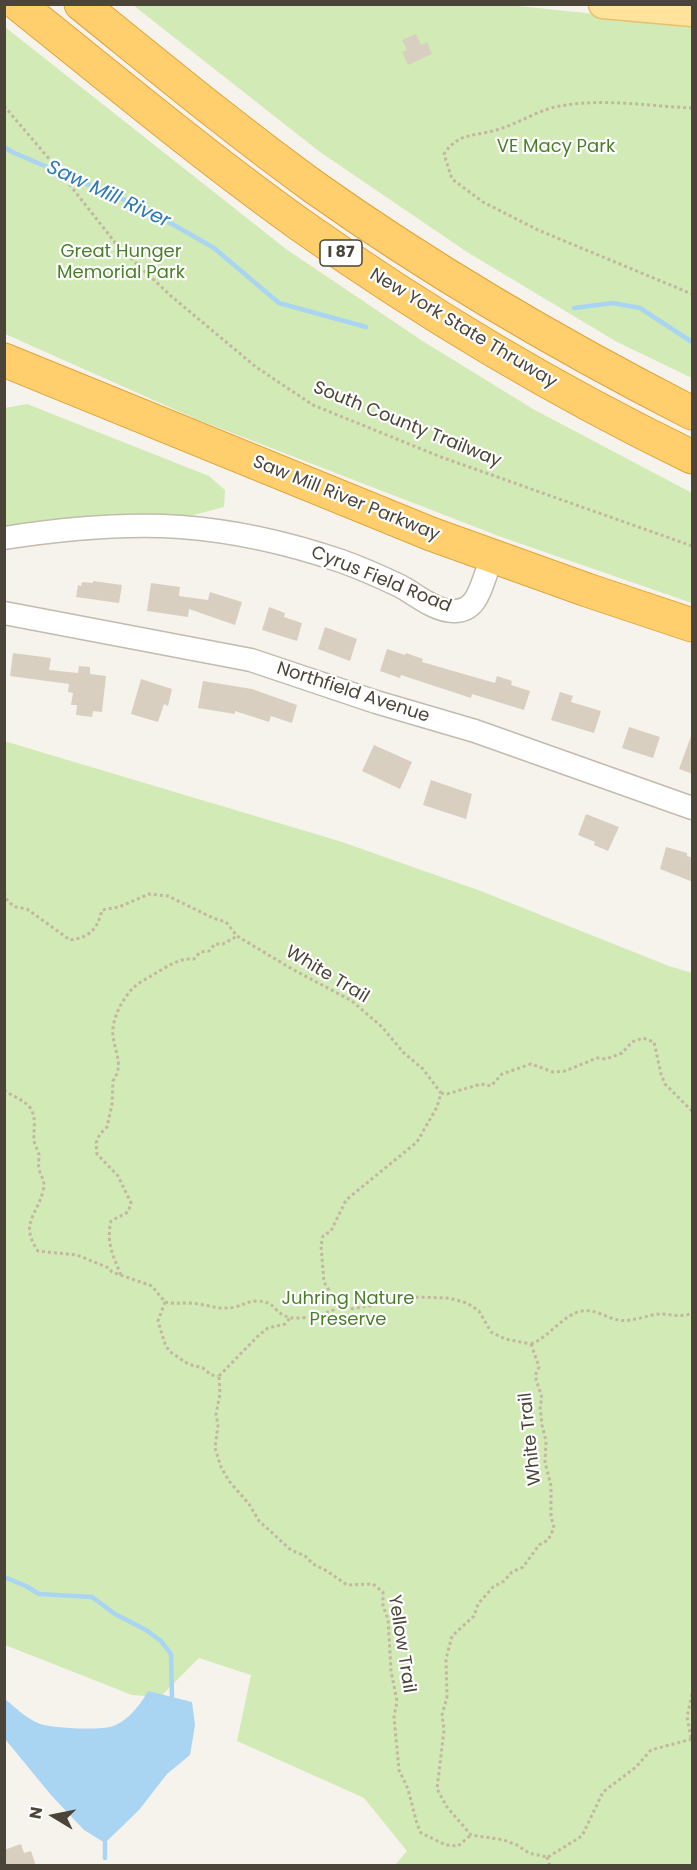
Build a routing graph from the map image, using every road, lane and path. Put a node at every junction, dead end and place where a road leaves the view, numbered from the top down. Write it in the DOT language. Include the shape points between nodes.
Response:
graph roads {
  1 [pos="18,4"];
  2 [pos="81,4"];
  3 [pos="603,4"];
  4 [pos="693,12"];
  5 [pos="4,106"];
  6 [pos="693,108"];
  7 [pos="693,294"];
  8 [pos="4,360"];
  9 [pos="4,380"];
  10 [pos="693,413"];
  11 [pos="693,457"];
  12 [pos="4,538"];
  13 [pos="693,546"];
  14 [pos="486,574"];
  15 [pos="4,613"];
  16 [pos="693,626"];
  17 [pos="693,644"];
  18 [pos="693,807"];
  19 [pos="4,893"];
  20 [pos="237,936"];
  21 [pos="4,1090"];
  22 [pos="441,1093"];
  23 [pos="693,1111"];
  24 [pos="121,1275"];
  25 [pos="165,1302"];
  26 [pos="339,1307"];
  27 [pos="693,1313"];
  28 [pos="290,1318"];
  29 [pos="531,1344"];
  30 [pos="219,1377"];
  31 [pos="693,1694"];
  32 [pos="692,1739"];
  33 [pos="471,1834"];
  34 [pos="547,1857"];
  35 [pos="550,1866"];
  1 -- 11 [label="highway, New York State Thruway / I 87" via="211,158 391,287 535,374"];
  2 -- 10 [label="highway, New York State Thruway / I 87" via="270,154 388,237 537,331"];
  3 -- 4 [label="main road"];
  5 -- 13 [label="path, South County Trailway" via="117,245 256,367 313,405 441,457"];
  6 -- 7 [label="path" via="606,103 560,106 496,130 465,136 451,143 444,154 452,179 483,202 538,230"];
  8 -- 16 [label="highway, Saw Mill River Parkway" via="400,522"];
  9 -- 14 [label="highway, Saw Mill River Parkway" via="336,517"];
  12 -- 14 [label="street, Cyrus Field Road" via="127,527 182,527 241,535 356,566 439,608 454,611 475,601"];
  14 -- 17 [label="highway, Saw Mill River Parkway"];
  15 -- 18 [label="street, Northfield Avenue" via="250,660 475,731"];
  19 -- 20 [label="path, White Trail" via="16,908 27,909 70,940 89,936 102,910 148,894 168,896 226,922"];
  20 -- 22 [label="path, White Trail" via="351,1001 382,1027"];
  20 -- 24 [label="path" via="200,952 194,959 176,961 134,987 113,1023 118,1073 113,1081 107,1127 96,1143 97,1154 118,1176 130,1203 128,1212 111,1221 109,1230 109,1247"];
  21 -- 24 [label="path" via="32,1110 36,1129 34,1141 45,1182 30,1220 32,1243 38,1251 77,1255"];
  22 -- 23 [label="path" via="481,1084 491,1086 501,1074 531,1064 553,1072 565,1071 622,1053 632,1042 643,1038 654,1042 665,1084"];
  22 -- 26 [label="path" via="417,1142 346,1200 331,1232 323,1236 324,1282"];
  24 -- 25 [label="path" via="152,1286"];
  25 -- 28 [label="path" via="225,1308 260,1301 271,1303"];
  25 -- 30 [label="path" via="158,1321 169,1351"];
  26 -- 28 [label="path" via="319,1315"];
  26 -- 29 [label="path" via="350,1309 414,1297 449,1298 479,1311 491,1332"];
  27 -- 29 [label="path" via="615,1320 581,1311"];
  28 -- 30 [label="path" via="258,1336"];
  29 -- 33 [label="path, White Trail" via="538,1367 535,1376 543,1398 540,1406 554,1528 523,1567 493,1587 478,1604 474,1616 452,1636 446,1659 447,1697 442,1715 444,1730 437,1789"];
  30 -- 33 [label="path, Yellow Trail" via="215,1448 229,1481 259,1521 291,1551 305,1556 347,1586 373,1584 383,1592 397,1701 394,1717 399,1770 417,1824 422,1833 446,1845 458,1846"];
  31 -- 32 [label="path" via="687,1717"];
  32 -- 34 [label="path" via="651,1750 603,1792 582,1836"];
  33 -- 34 [label="path" via="504,1840"];
  34 -- 35 [label="path"];
}
